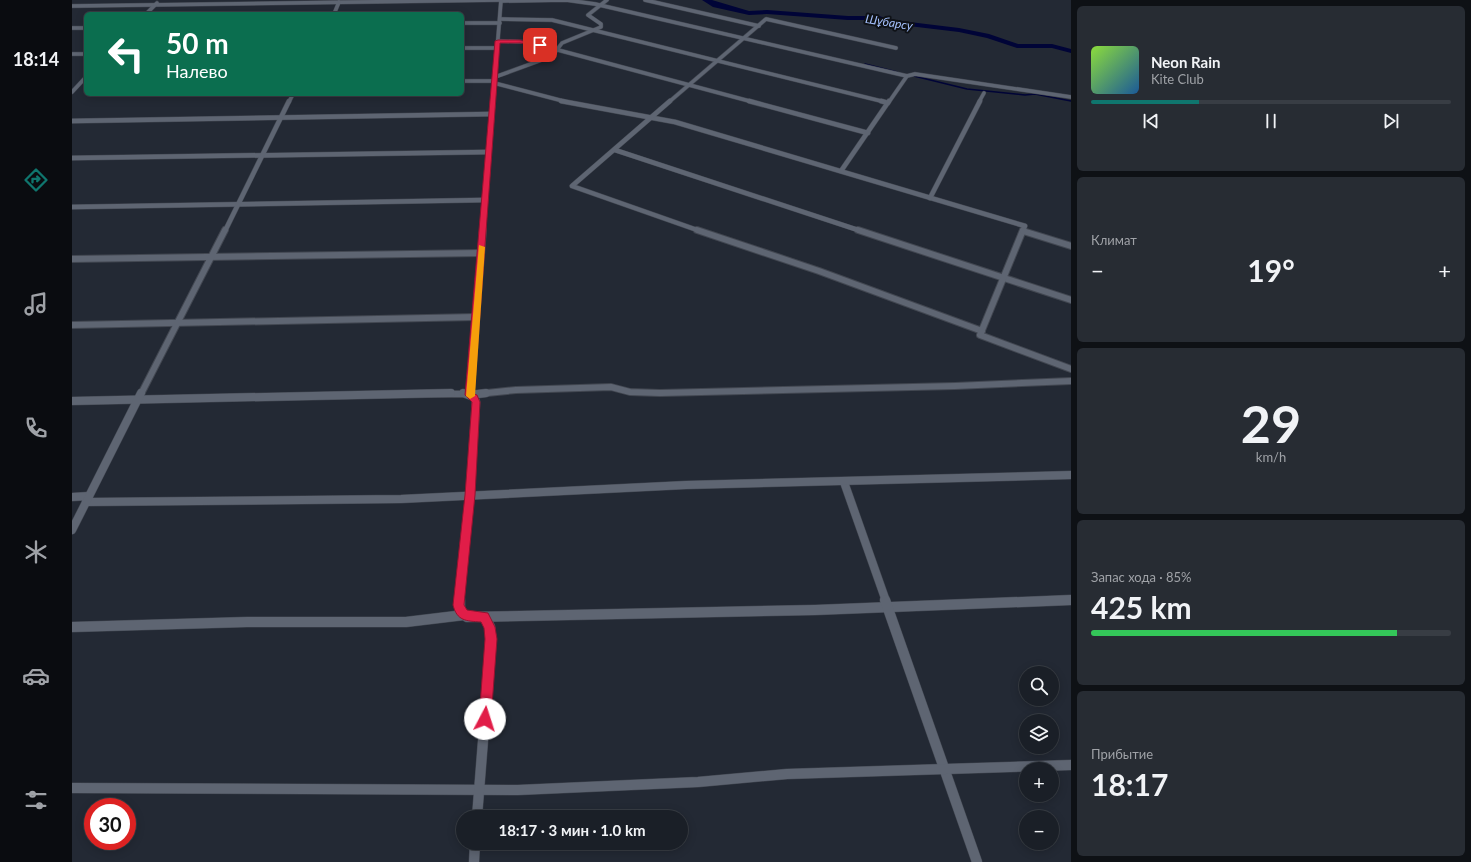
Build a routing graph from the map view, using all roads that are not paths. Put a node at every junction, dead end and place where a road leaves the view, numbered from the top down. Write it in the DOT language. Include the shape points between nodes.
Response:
graph roads {
  1 [pos="160,0"];
  2 [pos="501,0"];
  3 [pos="607,0"];
  4 [pos="645,0"];
  5 [pos="339,2"];
  6 [pos="156,5"];
  7 [pos="72,6"];
  8 [pos="600,6"];
  9 [pos="148,12"];
  10 [pos="335,12"];
  11 [pos="500,21"];
  12 [pos="464,23"];
  13 [pos="759,26"];
  14 [pos="72,28"];
  15 [pos="84,28"];
  16 [pos="594,31"];
  17 [pos="744,38"];
  18 [pos="498,41"];
  19 [pos="464,48"];
  20 [pos="497,48"];
  21 [pos="896,48"];
  22 [pos="557,50"];
  23 [pos="72,54"];
  24 [pos="84,54"];
  25 [pos="718,61"];
  26 [pos="907,76"];
  27 [pos="84,79"];
  28 [pos="494,80"];
  29 [pos="464,81"];
  30 [pos="80,83"];
  31 [pos="84,83"];
  32 [pos="688,86"];
  33 [pos="74,87"];
  34 [pos="72,92"];
  35 [pos="984,93"];
  36 [pos="292,96"];
  37 [pos="1071,98"];
  38 [pos="888,103"];
  39 [pos="492,114"];
  40 [pos="653,117"];
  41 [pos="281,118"];
  42 [pos="72,121"];
  43 [pos="868,133"];
  44 [pos="615,150"];
  45 [pos="489,152"];
  46 [pos="263,156"];
  47 [pos="72,158"];
  48 [pos="841,172"];
  49 [pos="930,198"];
  50 [pos="485,200"];
  51 [pos="239,204"];
  52 [pos="72,207"];
  53 [pos="1023,231"];
  54 [pos="1071,246"];
  55 [pos="481,253"];
  56 [pos="210,258"];
  57 [pos="72,259"];
  58 [pos="1004,278"];
  59 [pos="1071,300"];
  60 [pos="476,317"];
  61 [pos="177,322"];
  62 [pos="72,325"];
  63 [pos="982,331"];
  64 [pos="1071,369"];
  65 [pos="1071,381"];
  66 [pos="470,395"];
  67 [pos="138,399"];
  68 [pos="72,401"];
  69 [pos="1071,476"];
  70 [pos="844,482"];
  71 [pos="470,495"];
  72 [pos="72,497"];
  73 [pos="88,499"];
  74 [pos="72,530"];
  75 [pos="1071,600"];
  76 [pos="887,607"];
  77 [pos="464,615"];
  78 [pos="484,617"];
  79 [pos="72,627"];
  80 [pos="1071,765"];
  81 [pos="945,771"];
  82 [pos="72,788"];
  83 [pos="479,790"];
  84 [pos="478,810"];
  85 [pos="475,850"];
  86 [pos="474,862"];
  87 [pos="977,862"];
  1 -- 6 [label="street"];
  2 -- 5 [label="street"];
  2 -- 8 [label="street" via="566,0"];
  2 -- 11 [label="street"];
  3 -- 8 [label="street"];
  4 -- 13 [label="street"];
  5 -- 6 [label="street"];
  5 -- 10 [label="street"];
  6 -- 7 [label="street"];
  6 -- 9 [label="street"];
  8 -- 16 [label="street" via="588,15 601,24 601,27"];
  8 -- 17 [label="street"];
  11 -- 12 [label="street"];
  11 -- 16 [label="street" via="544,19"];
  11 -- 18 [label="street"];
  13 -- 17 [label="street"];
  13 -- 21 [label="street" via="766,19"];
  14 -- 15 [label="street"];
  16 -- 22 [label="street" via="562,43"];
  16 -- 25 [label="street"];
  17 -- 25 [label="street"];
  17 -- 26 [label="street"];
  18 -- 20 [label="street"];
  18 -- 22 [label="street" via="528,42"];
  19 -- 20 [label="street"];
  20 -- 28 [label="street"];
  22 -- 28 [label="street" via="553,55"];
  22 -- 32 [label="street"];
  23 -- 24 [label="street"];
  25 -- 32 [label="street"];
  25 -- 38 [label="street"];
  26 -- 37 [label="street" via="915,74"];
  26 -- 38 [label="street"];
  27 -- 30 [label="street"];
  28 -- 29 [label="street"];
  28 -- 39 [label="street"];
  28 -- 40 [label="street" via="560,101"];
  30 -- 31 [label="street"];
  30 -- 33 [label="street"];
  32 -- 40 [label="street"];
  32 -- 43 [label="street"];
  33 -- 34 [label="street"];
  35 -- 49 [label="street"];
  36 -- 41 [label="street"];
  38 -- 43 [label="street"];
  39 -- 41 [label="street"];
  39 -- 45 [label="street"];
  40 -- 44 [label="street"];
  40 -- 48 [label="street"];
  41 -- 42 [label="street"];
  41 -- 46 [label="street"];
  43 -- 48 [label="street"];
  44 -- 58 [label="street"];
  44 -- 63 [label="street" via="572,186 819,271"];
  45 -- 46 [label="street"];
  45 -- 50 [label="street"];
  46 -- 47 [label="street"];
  46 -- 51 [label="street"];
  48 -- 49 [label="street"];
  49 -- 53 [label="street" via="1025,226"];
  50 -- 51 [label="street"];
  50 -- 55 [label="street"];
  51 -- 52 [label="street"];
  51 -- 56 [label="street"];
  53 -- 54 [label="street"];
  53 -- 58 [label="street"];
  55 -- 56 [label="street"];
  55 -- 60 [label="street"];
  56 -- 57 [label="street"];
  56 -- 61 [label="street"];
  58 -- 59 [label="street"];
  58 -- 63 [label="street"];
  60 -- 61 [label="street"];
  60 -- 66 [label="street"];
  61 -- 62 [label="street"];
  61 -- 67 [label="street"];
  63 -- 64 [label="street" via="980,336"];
  65 -- 66 [label="street" via="660,393 630,392 611,387 516,390"];
  66 -- 67 [label="street" via="462,393"];
  66 -- 71 [label="street" via="476,402"];
  67 -- 68 [label="street"];
  67 -- 73 [label="street"];
  69 -- 70 [label="street"];
  70 -- 71 [label="street" via="686,485"];
  70 -- 76 [label="street"];
  71 -- 73 [label="street" via="401,499"];
  71 -- 77 [label="street" via="459,605"];
  72 -- 73 [label="street"];
  73 -- 74 [label="street"];
  75 -- 76 [label="street"];
  76 -- 78 [label="street"];
  76 -- 81 [label="street"];
  77 -- 78 [label="street"];
  77 -- 79 [label="street" via="451,619 409,622 257,621"];
  78 -- 83 [label="street" via="490,627 491,639"];
  80 -- 81 [label="street"];
  81 -- 83 [label="street" via="787,774 698,782"];
  81 -- 87 [label="street"];
  82 -- 83 [label="street"];
  83 -- 84 [label="street"];
  85 -- 86 [label="street"];
}
